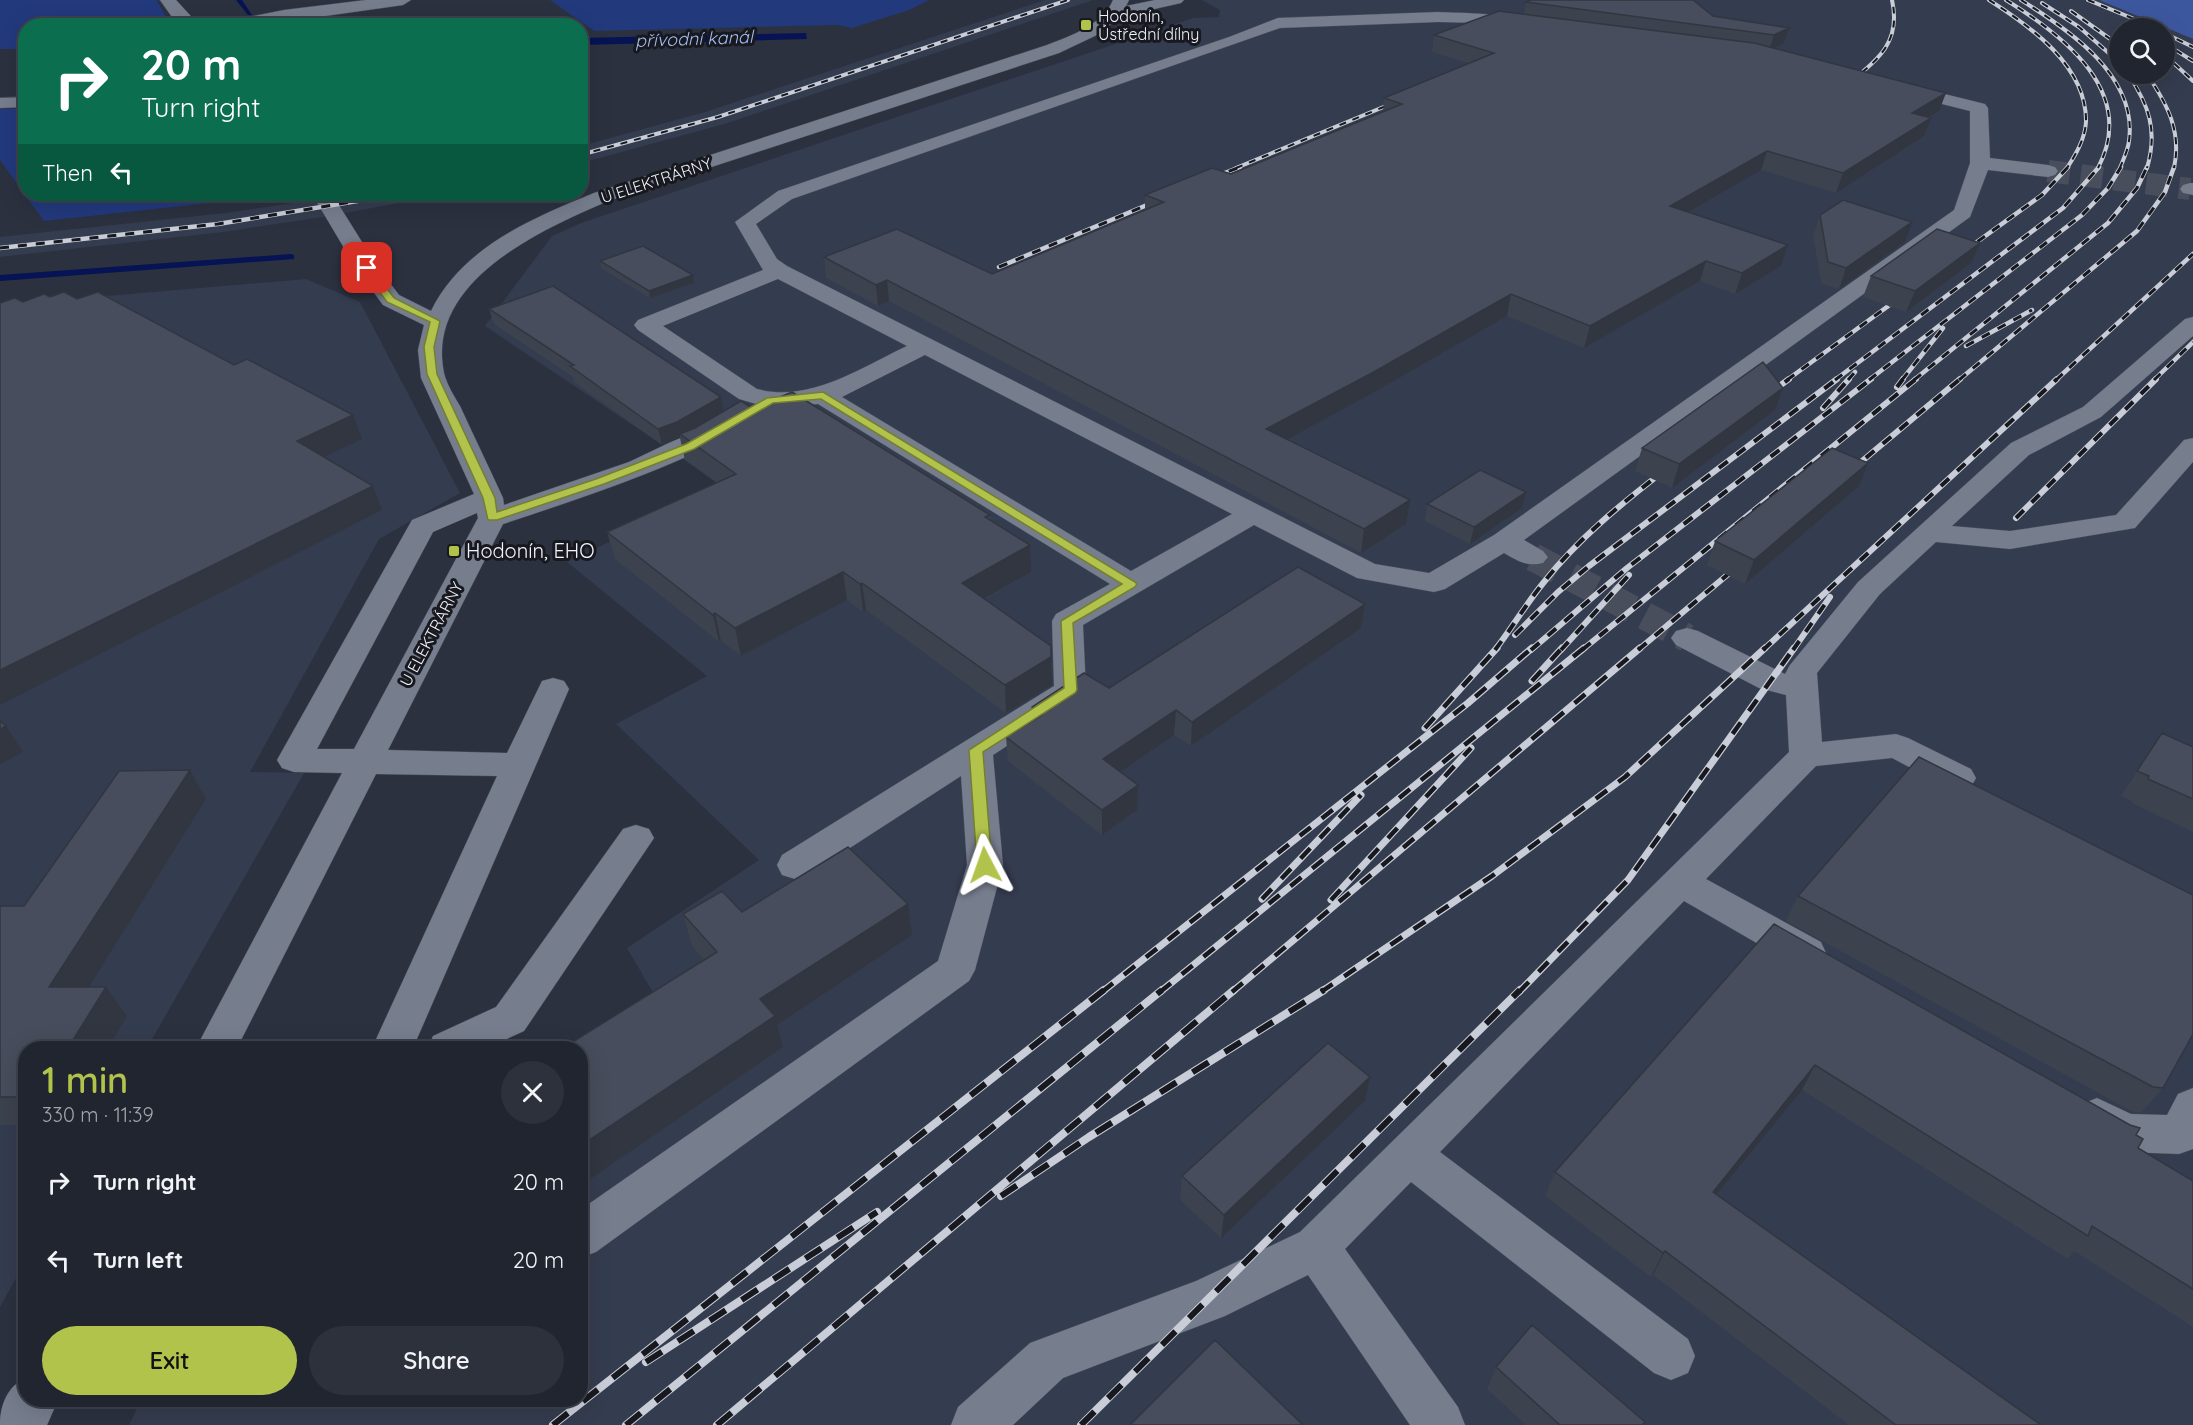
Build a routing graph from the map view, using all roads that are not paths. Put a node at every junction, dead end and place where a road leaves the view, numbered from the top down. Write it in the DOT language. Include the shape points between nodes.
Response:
graph roads {
  1 [pos="168,0"];
  2 [pos="403,0"];
  3 [pos="1176,0"];
  4 [pos="1120,5"];
  5 [pos="183,18"];
  6 [pos="300,18"];
  7 [pos="1538,27"];
  8 [pos="1879,82"];
  9 [pos="18,102"];
  10 [pos="0,103"];
  11 [pos="1980,163"];
  12 [pos="2048,171"];
  13 [pos="326,201"];
  14 [pos="779,271"];
  15 [pos="435,321"];
  16 [pos="2193,324"];
  17 [pos="925,346"];
  18 [pos="823,396"];
  19 [pos="770,400"];
  20 [pos="2193,446"];
  21 [pos="491,508"];
  22 [pos="1253,514"];
  23 [pos="1929,533"];
  24 [pos="1504,541"];
  25 [pos="1533,557"];
  26 [pos="1131,584"];
  27 [pos="1687,638"];
  28 [pos="1802,688"];
  29 [pos="553,689"];
  30 [pos="976,750"];
  31 [pos="1806,755"];
  32 [pos="364,761"];
  33 [pos="519,765"];
  34 [pos="1991,794"];
  35 [pos="636,838"];
  36 [pos="795,865"];
  37 [pos="1680,882"];
  38 [pos="1836,970"];
  39 [pos="220,1041"];
  40 [pos="396,1041"];
  41 [pos="463,1041"];
  42 [pos="2064,1098"];
  43 [pos="2188,1129"];
  44 [pos="1408,1154"];
  45 [pos="588,1231"];
  46 [pos="1316,1247"];
  47 [pos="1671,1356"];
  48 [pos="29,1407"];
  49 [pos="19,1425"];
  50 [pos="976,1425"];
  51 [pos="1440,1425"];
  1 -- 5 [label="street"];
  2 -- 6 [label="street"];
  3 -- 4 [label="street"];
  4 -- 15 [label="street, U ELEKTRÁRNY" via="1083,36 1053,49 601,197 538,224 481,264 444,304"];
  7 -- 14 [label="street" via="1480,18 1438,17 1278,23 785,195 745,222 768,263"];
  8 -- 11 [label="street" via="1978,108"];
  9 -- 10 [label="street"];
  11 -- 12 [label="street"];
  11 -- 24 [label="street" via="1963,213"];
  13 -- 15 [label="street" via="391,300"];
  14 -- 17 [label="street"];
  14 -- 19 [label="street" via="646,326 748,394"];
  15 -- 21 [label="street, U ELEKTRÁRNY" via="429,347 432,374"];
  16 -- 23 [label="street" via="2092,412 2020,449"];
  17 -- 18 [label="street"];
  17 -- 22 [label="street"];
  18 -- 19 [label="street"];
  18 -- 26 [label="street"];
  19 -- 21 [label="street" via="690,446 600,481"];
  20 -- 23 [label="street" via="2125,522 2010,540"];
  21 -- 32 [label="street, U ELEKTRÁRNY"];
  21 -- 32 [label="street" via="422,526 294,760"];
  22 -- 24 [label="street" via="1367,572 1434,583"];
  22 -- 26 [label="street"];
  23 -- 28 [label="street" via="1869,588 1801,672"];
  24 -- 25 [label="street"];
  26 -- 30 [label="street" via="1067,621 1071,690"];
  27 -- 28 [label="street" via="1770,681"];
  28 -- 31 [label="street"];
  29 -- 33 [label="street"];
  30 -- 36 [label="street"];
  30 -- 45 [label="street" via="985,865 955,970"];
  31 -- 34 [label="street" via="1896,746"];
  31 -- 37 [label="street"];
  32 -- 33 [label="street"];
  32 -- 39 [label="street, U ELEKTRÁRNY"];
  33 -- 40 [label="street"];
  35 -- 41 [label="street" via="510,1019"];
  37 -- 38 [label="street"];
  37 -- 44 [label="street"];
  42 -- 43 [label="street" via="2126,1133"];
  44 -- 46 [label="street"];
  44 -- 47 [label="street"];
  46 -- 50 [label="street" via="1208,1300 1047,1360"];
  46 -- 51 [label="street"];
  48 -- 49 [label="street"];
}
